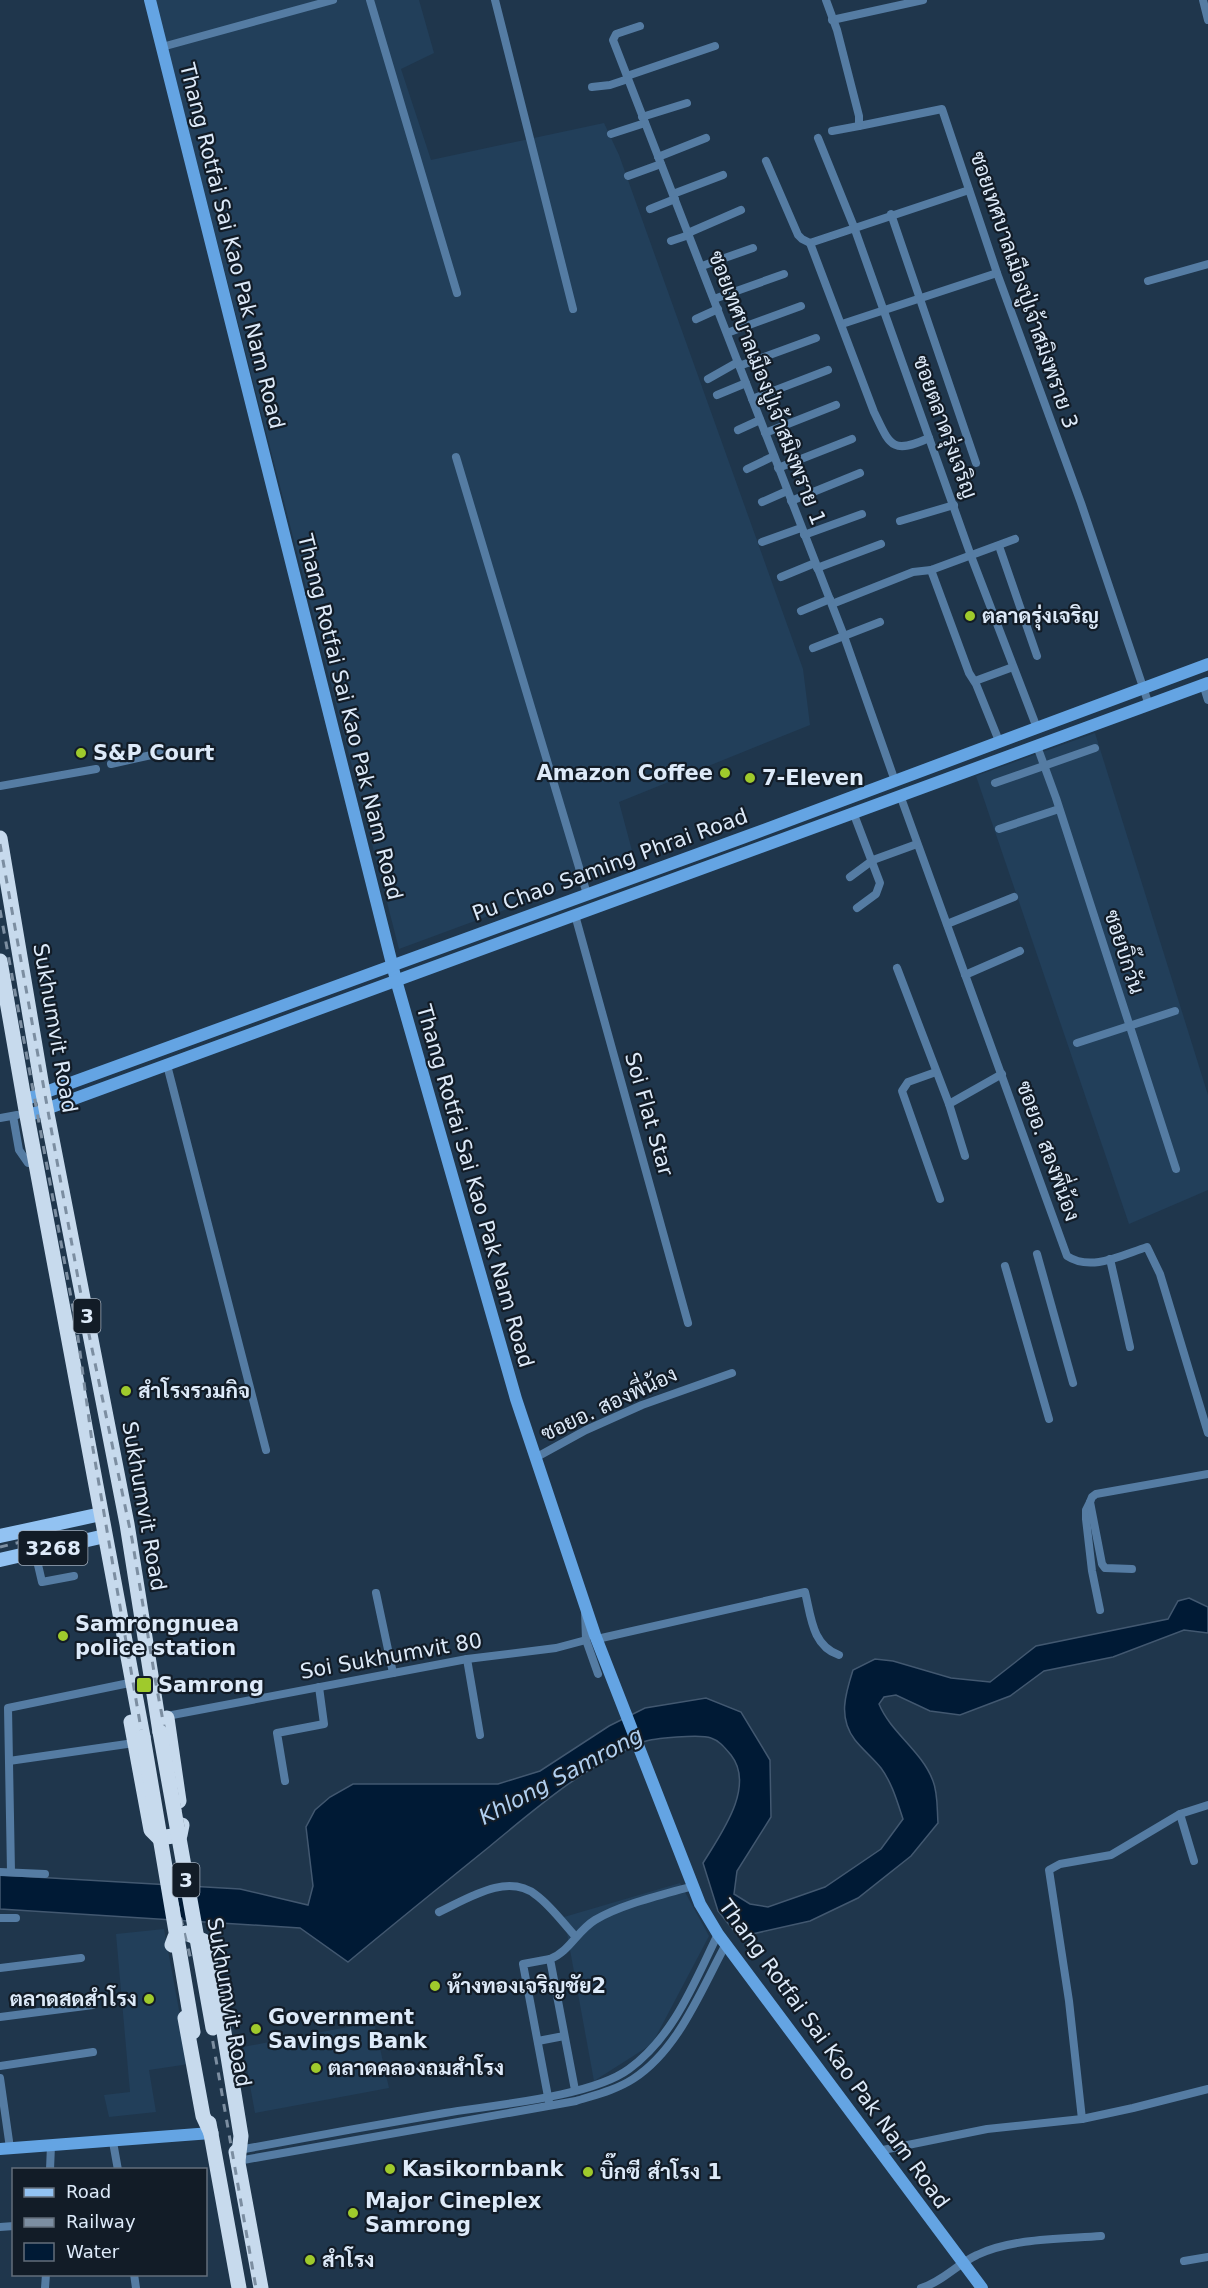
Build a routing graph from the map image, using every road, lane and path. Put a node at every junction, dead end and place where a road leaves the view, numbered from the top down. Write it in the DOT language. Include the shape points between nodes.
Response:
graph roads {
  1 [pos="150,0"];
  2 [pos="333,0"];
  3 [pos="370,0"];
  4 [pos="495,0"];
  5 [pos="826,0"];
  6 [pos="923,0"];
  7 [pos="1203,0"];
  8 [pos="832,20"];
  9 [pos="1208,20"];
  10 [pos="640,26"];
  11 [pos="715,46"];
  12 [pos="162,47"];
  13 [pos="627,77"];
  14 [pos="592,87"];
  15 [pos="687,103"];
  16 [pos="644,120"];
  17 [pos="859,126"];
  18 [pos="832,131"];
  19 [pos="610,134"];
  20 [pos="706,138"];
  21 [pos="818,138"];
  22 [pos="659,160"];
  23 [pos="766,161"];
  24 [pos="723,175"];
  25 [pos="628,177"];
  26 [pos="969,190"];
  27 [pos="674,196"];
  28 [pos="650,208"];
  29 [pos="741,210"];
  30 [pos="891,214"];
  31 [pos="854,226"];
  32 [pos="689,234"];
  33 [pos="672,241"];
  34 [pos="810,243"];
  35 [pos="753,248"];
  36 [pos="1208,264"];
  37 [pos="702,266"];
  38 [pos="997,273"];
  39 [pos="784,274"];
  40 [pos="1148,281"];
  41 [pos="457,292"];
  42 [pos="919,298"];
  43 [pos="714,299"];
  44 [pos="801,306"];
  45 [pos="573,309"];
  46 [pos="718,309"];
  47 [pos="884,309"];
  48 [pos="696,319"];
  49 [pos="842,324"];
  50 [pos="727,333"];
  51 [pos="816,338"];
  52 [pos="738,364"];
  53 [pos="828,370"];
  54 [pos="708,379"];
  55 [pos="746,382"];
  56 [pos="717,395"];
  57 [pos="752,399"];
  58 [pos="836,405"];
  59 [pos="760,420"];
  60 [pos="738,430"];
  61 [pos="765,433"];
  62 [pos="929,438"];
  63 [pos="852,439"];
  64 [pos="774,456"];
  65 [pos="456,457"];
  66 [pos="976,463"];
  67 [pos="778,468"];
  68 [pos="747,469"];
  69 [pos="860,473"];
  70 [pos="787,491"];
  71 [pos="791,501"];
  72 [pos="762,502"];
  73 [pos="954,505"];
  74 [pos="862,514"];
  75 [pos="900,521"];
  76 [pos="803,532"];
  77 [pos="1015,539"];
  78 [pos="762,542"];
  79 [pos="881,544"];
  80 [pos="999,546"];
  81 [pos="971,556"];
  82 [pos="816,566"];
  83 [pos="931,570"];
  84 [pos="781,577"];
  85 [pos="831,601"];
  86 [pos="801,611"];
  87 [pos="880,622"];
  88 [pos="844,636"];
  89 [pos="813,648"];
  90 [pos="1037,656"];
  91 [pos="1208,664"];
  92 [pos="1013,667"];
  93 [pos="975,681"];
  94 [pos="1206,684"];
  95 [pos="1143,688"];
  96 [pos="1208,700"];
  97 [pos="1149,705"];
  98 [pos="1037,728"];
  99 [pos="999,741"];
  100 [pos="1037,746"];
  101 [pos="1095,748"];
  102 [pos="165,752"];
  103 [pos="111,764"];
  104 [pos="1044,766"];
  105 [pos="96,769"];
  106 [pos="895,781"];
  107 [pos="995,783"];
  108 [pos="0,786"];
  109 [pos="900,795"];
  110 [pos="1059,809"];
  111 [pos="854,812"];
  112 [pos="999,829"];
  113 [pos="0,838"];
  114 [pos="917,844"];
  115 [pos="698,854"];
  116 [pos="873,860"];
  117 [pos="704,868"];
  118 [pos="850,877"];
  119 [pos="587,894"];
  120 [pos="1014,897"];
  121 [pos="857,908"];
  122 [pos="574,915"];
  123 [pos="947,924"];
  124 [pos="1020,951"];
  125 [pos="0,962"];
  126 [pos="392,964"];
  127 [pos="897,968"];
  128 [pos="965,975"];
  129 [pos="396,980"];
  130 [pos="4,1004"];
  131 [pos="1175,1011"];
  132 [pos="1129,1026"];
  133 [pos="1077,1043"];
  134 [pos="167,1065"];
  135 [pos="936,1072"];
  136 [pos="1002,1074"];
  137 [pos="44,1093"];
  138 [pos="949,1104"];
  139 [pos="47,1109"];
  140 [pos="23,1111"];
  141 [pos="0,1118"];
  142 [pos="965,1156"];
  143 [pos="1176,1169"];
  144 [pos="940,1198"];
  145 [pos="1037,1254"];
  146 [pos="1110,1259"];
  147 [pos="1005,1266"];
  148 [pos="688,1323"];
  149 [pos="1130,1347"];
  150 [pos="732,1372"];
  151 [pos="1073,1383"];
  152 [pos="1049,1419"];
  153 [pos="1208,1433"];
  154 [pos="266,1450"];
  155 [pos="535,1458"];
  156 [pos="1208,1474"];
  157 [pos="1090,1502"];
  158 [pos="101,1514"];
  159 [pos="127,1524"];
  160 [pos="0,1536"];
  161 [pos="105,1536"];
  162 [pos="35,1552"];
  163 [pos="0,1560"];
  164 [pos="1132,1569"];
  165 [pos="74,1576"];
  166 [pos="376,1593"];
  167 [pos="141,1610"];
  168 [pos="1100,1610"];
  169 [pos="121,1614"];
  170 [pos="591,1639"];
  171 [pos="839,1655"];
  172 [pos="467,1659"];
  173 [pos="150,1664"];
  174 [pos="393,1673"];
  175 [pos="598,1674"];
  176 [pos="134,1682"];
  177 [pos="319,1687"];
  178 [pos="167,1716"];
  179 [pos="480,1735"];
  180 [pos="139,1740"];
  181 [pos="9,1761"];
  182 [pos="285,1781"];
  183 [pos="1208,1805"];
  184 [pos="1180,1814"];
  185 [pos="0,1822"];
  186 [pos="11,1822"];
  187 [pos="1194,1861"];
  188 [pos="0,1872"];
  189 [pos="11,1872"];
  190 [pos="45,1874"];
  191 [pos="693,1886"];
  192 [pos="439,1912"];
  193 [pos="0,1918"];
  194 [pos="15,1918"];
  195 [pos="718,1935"];
  196 [pos="575,1936"];
  197 [pos="725,1947"];
  198 [pos="81,1958"];
  199 [pos="550,1959"];
  200 [pos="0,1968"];
  201 [pos="93,2005"];
  202 [pos="0,2017"];
  203 [pos="682,2017"];
  204 [pos="564,2036"];
  205 [pos="538,2041"];
  206 [pos="93,2052"];
  207 [pos="0,2066"];
  208 [pos="627,2070"];
  209 [pos="0,2078"];
  210 [pos="633,2079"];
  211 [pos="1208,2089"];
  212 [pos="575,2090"];
  213 [pos="549,2101"];
  214 [pos="1082,2119"];
  215 [pos="211,2133"];
  216 [pos="113,2142"];
  217 [pos="51,2145"];
  218 [pos="5,2148"];
  219 [pos="878,2151"];
  220 [pos="238,2155"];
  221 [pos="50,2168"];
  222 [pos="118,2168"];
  223 [pos="1101,2236"];
  224 [pos="1208,2257"];
  225 [pos="1184,2261"];
  226 [pos="962,2262"];
  227 [pos="239,2288"];
  228 [pos="261,2288"];
  229 [pos="921,2288"];
  230 [pos="982,2288"];
  1 -- 12 [label="main road, Thang Rotfai Sai Kao Pak Nam Road"];
  2 -- 12 [label="street"];
  3 -- 41 [label="street"];
  4 -- 45 [label="street"];
  5 -- 8 [label="street"];
  6 -- 8 [label="street"];
  7 -- 9 [label="street"];
  8 -- 17 [label="street"];
  10 -- 13 [label="street, ซอยเทศบาลเมืองปู่เจ้าสมิงพราย 1" via="613,38"];
  11 -- 13 [label="street"];
  12 -- 126 [label="main road, Thang Rotfai Sai Kao Pak Nam Road"];
  13 -- 14 [label="street" via="610,85"];
  13 -- 16 [label="street, ซอยเทศบาลเมืองปู่เจ้าสมิงพราย 1"];
  15 -- 16 [label="street"];
  16 -- 19 [label="street"];
  16 -- 22 [label="street, ซอยเทศบาลเมืองปู่เจ้าสมิงพราย 1"];
  17 -- 18 [label="street"];
  17 -- 26 [label="street, ซอยเทศบาลเมืองปู่เจ้าสมิงพราย 3" via="942,109"];
  20 -- 22 [label="street"];
  21 -- 31 [label="street, ซอยตลาดรุ่งเจริญ"];
  22 -- 25 [label="street"];
  22 -- 27 [label="street, ซอยเทศบาลเมืองปู่เจ้าสมิงพราย 1"];
  23 -- 34 [label="street" via="798,235"];
  24 -- 27 [label="street"];
  26 -- 30 [label="street"];
  26 -- 38 [label="street, ซอยเทศบาลเมืองปู่เจ้าสมิงพราย 3"];
  27 -- 28 [label="street"];
  27 -- 32 [label="street, ซอยเทศบาลเมืองปู่เจ้าสมิงพราย 1"];
  29 -- 32 [label="street"];
  30 -- 31 [label="street"];
  30 -- 42 [label="street"];
  31 -- 34 [label="street"];
  31 -- 47 [label="street, ซอยตลาดรุ่งเจริญ"];
  32 -- 33 [label="street"];
  32 -- 37 [label="street, ซอยเทศบาลเมืองปู่เจ้าสมิงพราย 1"];
  34 -- 49 [label="street"];
  35 -- 37 [label="street"];
  36 -- 40 [label="street"];
  37 -- 43 [label="street, ซอยเทศบาลเมืองปู่เจ้าสมิงพราย 1"];
  38 -- 42 [label="street"];
  38 -- 95 [label="street, ซอยเทศบาลเมืองปู่เจ้าสมิงพราย 3"];
  39 -- 43 [label="street"];
  42 -- 47 [label="street"];
  42 -- 66 [label="street"];
  43 -- 46 [label="street, ซอยเทศบาลเมืองปู่เจ้าสมิงพราย 1"];
  44 -- 50 [label="street"];
  46 -- 48 [label="street"];
  46 -- 50 [label="street, ซอยเทศบาลเมืองปู่เจ้าสมิงพราย 1"];
  47 -- 49 [label="street"];
  47 -- 62 [label="street, ซอยตลาดรุ่งเจริญ"];
  49 -- 62 [label="street" via="887,439 896,446 910,447"];
  50 -- 52 [label="street, ซอยเทศบาลเมืองปู่เจ้าสมิงพราย 1"];
  51 -- 52 [label="street"];
  52 -- 54 [label="street"];
  52 -- 55 [label="street, ซอยเทศบาลเมืองปู่เจ้าสมิงพราย 1"];
  53 -- 57 [label="street"];
  55 -- 56 [label="street"];
  55 -- 57 [label="street, ซอยเทศบาลเมืองปู่เจ้าสมิงพราย 1"];
  57 -- 59 [label="street, ซอยเทศบาลเมืองปู่เจ้าสมิงพราย 1"];
  58 -- 61 [label="street"];
  59 -- 60 [label="street"];
  59 -- 61 [label="street, ซอยเทศบาลเมืองปู่เจ้าสมิงพราย 1"];
  61 -- 64 [label="street, ซอยเทศบาลเมืองปู่เจ้าสมิงพราย 1"];
  62 -- 73 [label="street, ซอยตลาดรุ่งเจริญ"];
  63 -- 67 [label="street"];
  64 -- 67 [label="street, ซอยเทศบาลเมืองปู่เจ้าสมิงพราย 1"];
  64 -- 68 [label="street"];
  65 -- 119 [label="street"];
  67 -- 70 [label="street, ซอยเทศบาลเมืองปู่เจ้าสมิงพราย 1"];
  69 -- 71 [label="street"];
  70 -- 71 [label="street, ซอยเทศบาลเมืองปู่เจ้าสมิงพราย 1"];
  70 -- 72 [label="street"];
  71 -- 76 [label="street, ซอยเทศบาลเมืองปู่เจ้าสมิงพราย 1"];
  73 -- 75 [label="street"];
  73 -- 81 [label="street, ซอยตลาดรุ่งเจริญ"];
  74 -- 76 [label="street"];
  76 -- 78 [label="street"];
  76 -- 82 [label="street, ซอยเทศบาลเมืองปู่เจ้าสมิงพราย 1"];
  77 -- 80 [label="street"];
  79 -- 82 [label="street"];
  80 -- 81 [label="street"];
  80 -- 90 [label="street"];
  81 -- 83 [label="street"];
  81 -- 92 [label="street, ซอยตลาดรุ่งเจริญ"];
  82 -- 84 [label="street"];
  82 -- 85 [label="street, ซอยเทศบาลเมืองปู่เจ้าสมิงพราย 1"];
  83 -- 85 [label="street" via="914,572"];
  83 -- 93 [label="street"];
  85 -- 86 [label="street"];
  85 -- 88 [label="street, ซอยเทศบาลเมืองปู่เจ้าสมิงพราย 1"];
  87 -- 88 [label="street"];
  88 -- 89 [label="street"];
  88 -- 106 [label="street, ซอยเทศบาลเมืองปู่เจ้าสมิงพราย 1"];
  91 -- 95 [label="main road, Pu Chao Saming Phrai Road"];
  92 -- 93 [label="street"];
  92 -- 98 [label="street, ซอยตลาดรุ่งเจริญ"];
  93 -- 99 [label="street"];
  94 -- 96 [label="street"];
  94 -- 97 [label="main road, Pu Chao Saming Phrai Road"];
  95 -- 97 [label="street, ซอยเทศบาลเมืองปู่เจ้าสมิงพราย 3"];
  95 -- 98 [label="main road, Pu Chao Saming Phrai Road"];
  97 -- 100 [label="main road, Pu Chao Saming Phrai Road"];
  98 -- 99 [label="main road, Pu Chao Saming Phrai Road"];
  99 -- 106 [label="main road, Pu Chao Saming Phrai Road"];
  100 -- 104 [label="street, ซอยบิ๊กวัน"];
  100 -- 109 [label="main road, Pu Chao Saming Phrai Road"];
  101 -- 104 [label="street"];
  102 -- 103 [label="street"];
  104 -- 107 [label="street"];
  104 -- 110 [label="street, ซอยบิ๊กวัน"];
  105 -- 108 [label="street"];
  106 -- 109 [label="main road"];
  106 -- 115 [label="main road, Pu Chao Saming Phrai Road"];
  109 -- 111 [label="main road, Pu Chao Saming Phrai Road"];
  109 -- 114 [label="street, ซอยอ. สองพี่น้อง"];
  110 -- 112 [label="street"];
  110 -- 132 [label="street, ซอยบิ๊กวัน"];
  111 -- 116 [label="street"];
  111 -- 117 [label="main road, Pu Chao Saming Phrai Road"];
  113 -- 137 [label="highway, Sukhumvit Road / 3"];
  114 -- 116 [label="street"];
  114 -- 123 [label="street, ซอยอ. สองพี่น้อง"];
  115 -- 117 [label="street"];
  115 -- 119 [label="main road, Pu Chao Saming Phrai Road"];
  116 -- 118 [label="street"];
  116 -- 121 [label="street" via="879,889"];
  117 -- 122 [label="main road, Pu Chao Saming Phrai Road"];
  119 -- 126 [label="main road, Pu Chao Saming Phrai Road"];
  120 -- 123 [label="street"];
  122 -- 129 [label="main road, Pu Chao Saming Phrai Road"];
  122 -- 148 [label="street, Soi Flat Star"];
  123 -- 128 [label="street, ซอยอ. สองพี่น้อง"];
  124 -- 128 [label="street"];
  125 -- 130 [label="highway, Sukhumvit Road / 3"];
  126 -- 129 [label="main road, Thang Rotfai Sai Kao Pak Nam Road"];
  126 -- 137 [label="main road, Pu Chao Saming Phrai Road"];
  127 -- 135 [label="street"];
  128 -- 136 [label="street, ซอยอ. สองพี่น้อง"];
  129 -- 134 [label="main road, Pu Chao Saming Phrai Road"];
  129 -- 155 [label="main road, Thang Rotfai Sai Kao Pak Nam Road"];
  130 -- 140 [label="highway, Sukhumvit Road / 3"];
  131 -- 132 [label="street"];
  132 -- 133 [label="street"];
  132 -- 143 [label="street, ซอยบิ๊กวัน"];
  134 -- 139 [label="main road, Pu Chao Saming Phrai Road"];
  134 -- 154 [label="street"];
  135 -- 138 [label="street"];
  135 -- 144 [label="street" via="908,1082 902,1091"];
  136 -- 138 [label="street"];
  136 -- 146 [label="street, ซอยอ. สองพี่น้อง" via="1067,1256 1087,1263"];
  137 -- 139 [label="highway, Sukhumvit Road / 3"];
  137 -- 140 [label="main road, Pu Chao Saming Phrai Road"];
  138 -- 142 [label="street"];
  139 -- 140 [label="main road, Pu Chao Saming Phrai Road"];
  139 -- 159 [label="highway, Sukhumvit Road / 3"];
  140 -- 141 [label="street"];
  140 -- 158 [label="highway, Sukhumvit Road / 3"];
  145 -- 151 [label="street"];
  146 -- 149 [label="street"];
  146 -- 153 [label="street, ซอยอ. สองพี่น้อง" via="1147,1247 1160,1274"];
  147 -- 152 [label="street"];
  150 -- 155 [label="street, ซอยอ. สองพี่น้อง" via="642,1405"];
  155 -- 170 [label="main road, Thang Rotfai Sai Kao Pak Nam Road" via="585,1608"];
  156 -- 157 [label="street" via="1096,1494"];
  157 -- 164 [label="street" via="1102,1564 1105,1568"];
  157 -- 168 [label="street" via="1086,1519"];
  158 -- 159 [label="highway"];
  158 -- 160 [label="main road, 3268"];
  158 -- 161 [label="highway, Sukhumvit Road / 3"];
  159 -- 161 [label="highway"];
  159 -- 167 [label="highway, Sukhumvit Road / 3"];
  161 -- 162 [label="main road, 3268"];
  161 -- 169 [label="highway, Sukhumvit Road / 3"];
  162 -- 163 [label="main road, 3268"];
  162 -- 165 [label="street" via="42,1582"];
  166 -- 174 [label="street"];
  167 -- 169 [label="highway"];
  167 -- 173 [label="highway, Sukhumvit Road / 3"];
  169 -- 176 [label="highway, Sukhumvit Road / 3"];
  170 -- 171 [label="street, Soi Sukhumvit 80" via="805,1592 818,1640"];
  170 -- 172 [label="street, Soi Sukhumvit 80" via="556,1648"];
  170 -- 175 [label="street"];
  170 -- 191 [label="main road, Thang Rotfai Sai Kao Pak Nam Road" via="625,1711"];
  172 -- 174 [label="street, Soi Sukhumvit 80"];
  172 -- 179 [label="street"];
  173 -- 178 [label="highway" via="160,1684"];
  173 -- 220 [label="highway, Sukhumvit Road / 3, bridge"];
  174 -- 177 [label="street, Soi Sukhumvit 80"];
  176 -- 180 [label="highway, Sukhumvit Road / 3"];
  176 -- 181 [label="street" via="9,1707"];
  177 -- 178 [label="street, Soi Sukhumvit 80"];
  177 -- 182 [label="street" via="324,1724 277,1733"];
  178 -- 180 [label="highway" via="182,1817 180,1835 159,1838 151,1830"];
  180 -- 181 [label="street"];
  180 -- 215 [label="highway, Sukhumvit Road / 3, bridge"];
  181 -- 186 [label="street"];
  183 -- 184 [label="street"];
  184 -- 187 [label="street"];
  184 -- 214 [label="street" via="1111,1855 1060,1864 1049,1870"];
  185 -- 186 [label="street"];
  186 -- 189 [label="street"];
  188 -- 189 [label="street"];
  189 -- 190 [label="street"];
  191 -- 195 [label="main road, Thang Rotfai Sai Kao Pak Nam Road"];
  191 -- 196 [label="street" via="604,1916"];
  192 -- 196 [label="street" via="477,1894 516,1886 536,1895"];
  193 -- 194 [label="street"];
  195 -- 197 [label="main road, Thang Rotfai Sai Kao Pak Nam Road"];
  195 -- 203 [label="street"];
  196 -- 199 [label="street" via="564,1952"];
  197 -- 203 [label="street"];
  197 -- 219 [label="main road, Thang Rotfai Sai Kao Pak Nam Road"];
  198 -- 200 [label="street"];
  199 -- 204 [label="street"];
  199 -- 205 [label="street" via="523,1964"];
  201 -- 202 [label="street"];
  203 -- 208 [label="street"];
  203 -- 210 [label="street" via="677,2036 656,2061"];
  204 -- 205 [label="street"];
  204 -- 212 [label="street"];
  205 -- 213 [label="street"];
  206 -- 207 [label="street"];
  208 -- 210 [label="street"];
  208 -- 212 [label="street"];
  209 -- 218 [label="street"];
  210 -- 213 [label="street" via="576,2101"];
  211 -- 214 [label="street"];
  212 -- 213 [label="street"];
  213 -- 220 [label="street"];
  214 -- 219 [label="street" via="987,2129"];
  215 -- 216 [label="main road"];
  215 -- 220 [label="highway" via="203,2116 171,1945 175,1937 186,1933 204,1941 207,1947 241,2136"];
  215 -- 227 [label="highway, Sukhumvit Road / 3"];
  216 -- 217 [label="main road"];
  216 -- 222 [label="street"];
  217 -- 218 [label="main road"];
  217 -- 221 [label="street"];
  219 -- 226 [label="main road, Thang Rotfai Sai Kao Pak Nam Road"];
  220 -- 228 [label="highway, Sukhumvit Road / 3"];
  223 -- 226 [label="street" via="1012,2245"];
  224 -- 225 [label="street"];
  226 -- 229 [label="street"];
  226 -- 230 [label="main road, Thang Rotfai Sai Kao Pak Nam Road"];
}
